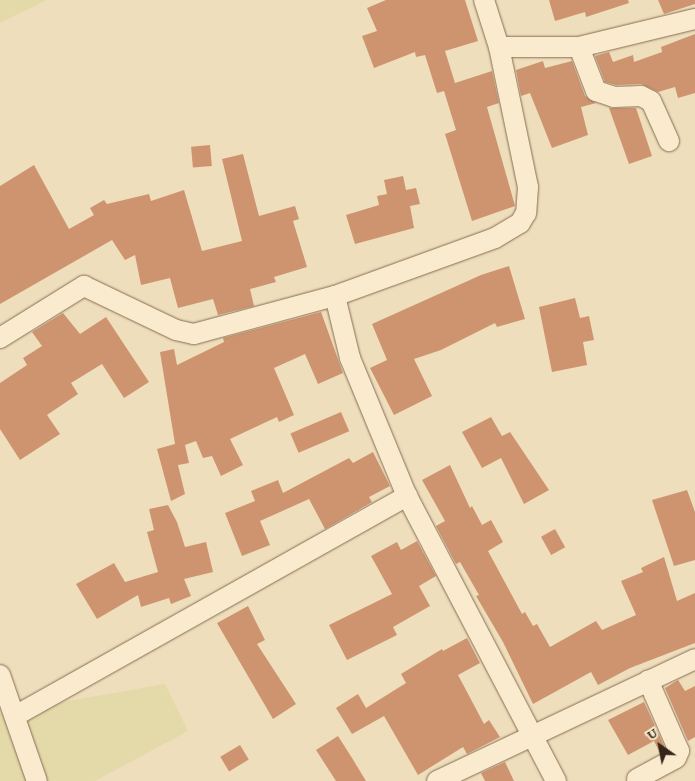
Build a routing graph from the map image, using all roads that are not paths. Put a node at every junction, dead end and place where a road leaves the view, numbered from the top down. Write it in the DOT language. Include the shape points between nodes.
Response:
graph roads {
  1 [pos="484,0"];
  2 [pos="695,19"];
  3 [pos="499,46"];
  4 [pos="579,47"];
  5 [pos="669,140"];
  6 [pos="335,296"];
  7 [pos="0,338"];
  8 [pos="408,496"];
  9 [pos="695,659"];
  10 [pos="0,675"];
  11 [pos="648,680"];
  12 [pos="15,716"];
  13 [pos="532,735"];
  14 [pos="637,779"];
  15 [pos="37,781"];
  16 [pos="437,781"];
  17 [pos="556,781"];
  1 -- 3 [label="street"];
  2 -- 4 [label="street"];
  3 -- 4 [label="street"];
  3 -- 6 [label="street" via="528,187 529,202 520,223 496,238"];
  4 -- 5 [label="street" via="596,91 614,97 641,96 651,101"];
  6 -- 7 [label="street" via="194,334 176,330 84,286"];
  6 -- 8 [label="street" via="350,358"];
  8 -- 12 [label="street"];
  8 -- 13 [label="street"];
  9 -- 11 [label="street"];
  10 -- 12 [label="street"];
  11 -- 13 [label="street"];
  11 -- 14 [label="street" via="679,751 676,758"];
  12 -- 15 [label="street"];
  13 -- 16 [label="street"];
  13 -- 17 [label="street"];
}
